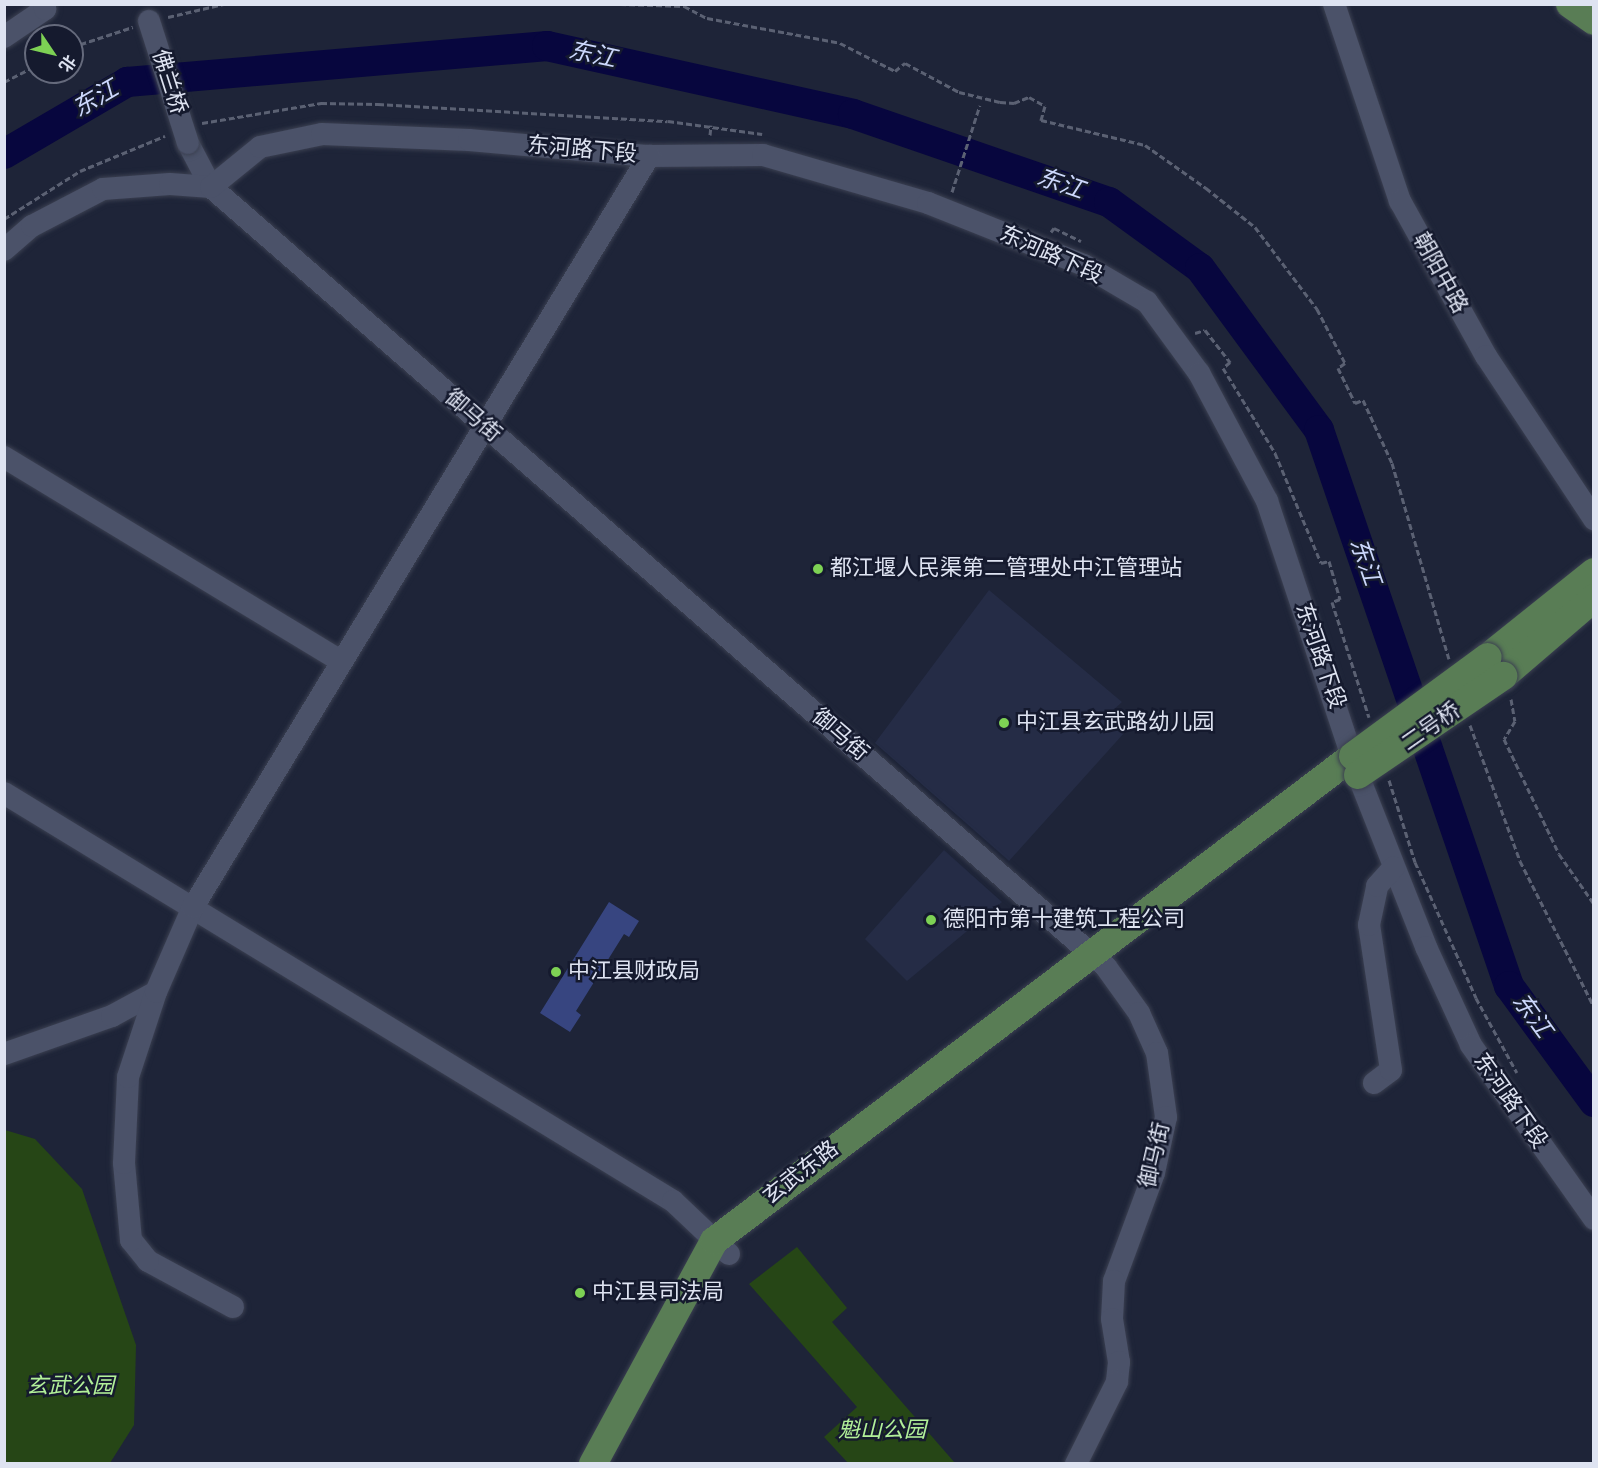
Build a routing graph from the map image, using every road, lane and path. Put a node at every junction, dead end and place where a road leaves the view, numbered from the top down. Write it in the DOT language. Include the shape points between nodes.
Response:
graph roads {
  1 [pos="44,4"];
  2 [pos="1334,4"];
  3 [pos="1570,4"];
  4 [pos="147,13"];
  5 [pos="1593,21"];
  6 [pos="4,38"];
  7 [pos="24,72"];
  8 [pos="4,82"];
  9 [pos="980,105"];
  10 [pos="200,124"];
  11 [pos="711,125"];
  12 [pos="710,135"];
  13 [pos="765,135"];
  14 [pos="178,139"];
  15 [pos="649,156"];
  16 [pos="211,187"];
  17 [pos="950,200"];
  18 [pos="4,219"];
  19 [pos="1047,236"];
  20 [pos="1090,245"];
  21 [pos="4,250"];
  22 [pos="1190,328"];
  23 [pos="484,425"];
  24 [pos="4,457"];
  25 [pos="1593,519"];
  26 [pos="1593,572"];
  27 [pos="1593,598"];
  28 [pos="341,661"];
  29 [pos="1499,669"];
  30 [pos="1372,726"];
  31 [pos="1356,765"];
  32 [pos="1386,771"];
  33 [pos="4,793"];
  34 [pos="1394,867"];
  35 [pos="1593,904"];
  36 [pos="194,907"];
  37 [pos="1099,961"];
  38 [pos="156,992"];
  39 [pos="4,1054"];
  40 [pos="1519,1076"];
  41 [pos="1374,1083"];
  42 [pos="1593,1219"];
  43 [pos="722,1247"];
  44 [pos="233,1307"];
  45 [pos="593,1464"];
  46 [pos="615,1464"];
  47 [pos="1076,1464"];
  1 -- 6 [label="street" via="45,9"];
  2 -- 25 [label="street, 朝阳中路" via="1400,201 1486,356"];
  3 -- 5 [label="main road"];
  4 -- 14 [label="street, 佛兰桥, bridge"];
  7 -- 8 [label="path"];
  9 -- 17 [label="path"];
  10 -- 11 [label="path" via="344,103"];
  11 -- 12 [label="path"];
  11 -- 13 [label="path"];
  14 -- 16 [label="street, 御马街"];
  14 -- 18 [label="path" via="80,171"];
  15 -- 16 [label="street, 东河路下段" via="469,140 322,134 260,147"];
  15 -- 23 [label="street"];
  15 -- 31 [label="street, 东河路下段" via="763,155 917,200 1084,265 1147,302 1199,373 1267,501"];
  16 -- 21 [label="street" via="170,184 103,189 32,226"];
  16 -- 23 [label="street, 御马街"];
  19 -- 20 [label="path" via="1054,228"];
  22 -- 30 [label="path" via="1197,335 1205,330 1230,362 1223,368 1275,453 1321,563 1329,561 1340,599 1332,602"];
  23 -- 28 [label="street"];
  23 -- 37 [label="street, 御马街"];
  24 -- 28 [label="street"];
  26 -- 29 [label="main road"];
  27 -- 29 [label="main road"];
  28 -- 36 [label="street"];
  29 -- 31 [label="main road, 二号桥, bridge"];
  29 -- 35 [label="path" via="1515,721 1504,739 1559,854"];
  31 -- 34 [label="street, 东河路下段"];
  31 -- 37 [label="main road, 二号桥"];
  32 -- 40 [label="path" via="1415,862 1476,998"];
  33 -- 36 [label="street"];
  34 -- 41 [label="street" via="1377,886 1369,925 1391,1070"];
  34 -- 42 [label="street, 东河路下段" via="1471,1046"];
  36 -- 38 [label="street"];
  36 -- 43 [label="street" via="673,1201"];
  37 -- 43 [label="main road, 玄武东路"];
  37 -- 47 [label="street, 御马街" via="1139,1013 1157,1053 1166,1117 1154,1173 1114,1281 1112,1319 1119,1362 1117,1382"];
  38 -- 39 [label="street" via="112,1016"];
  38 -- 44 [label="street" via="128,1077 124,1163 131,1240 148,1261"];
  43 -- 45 [label="main road, 玄武东路"];
  43 -- 46 [label="main road, 玄武东路"];
}
